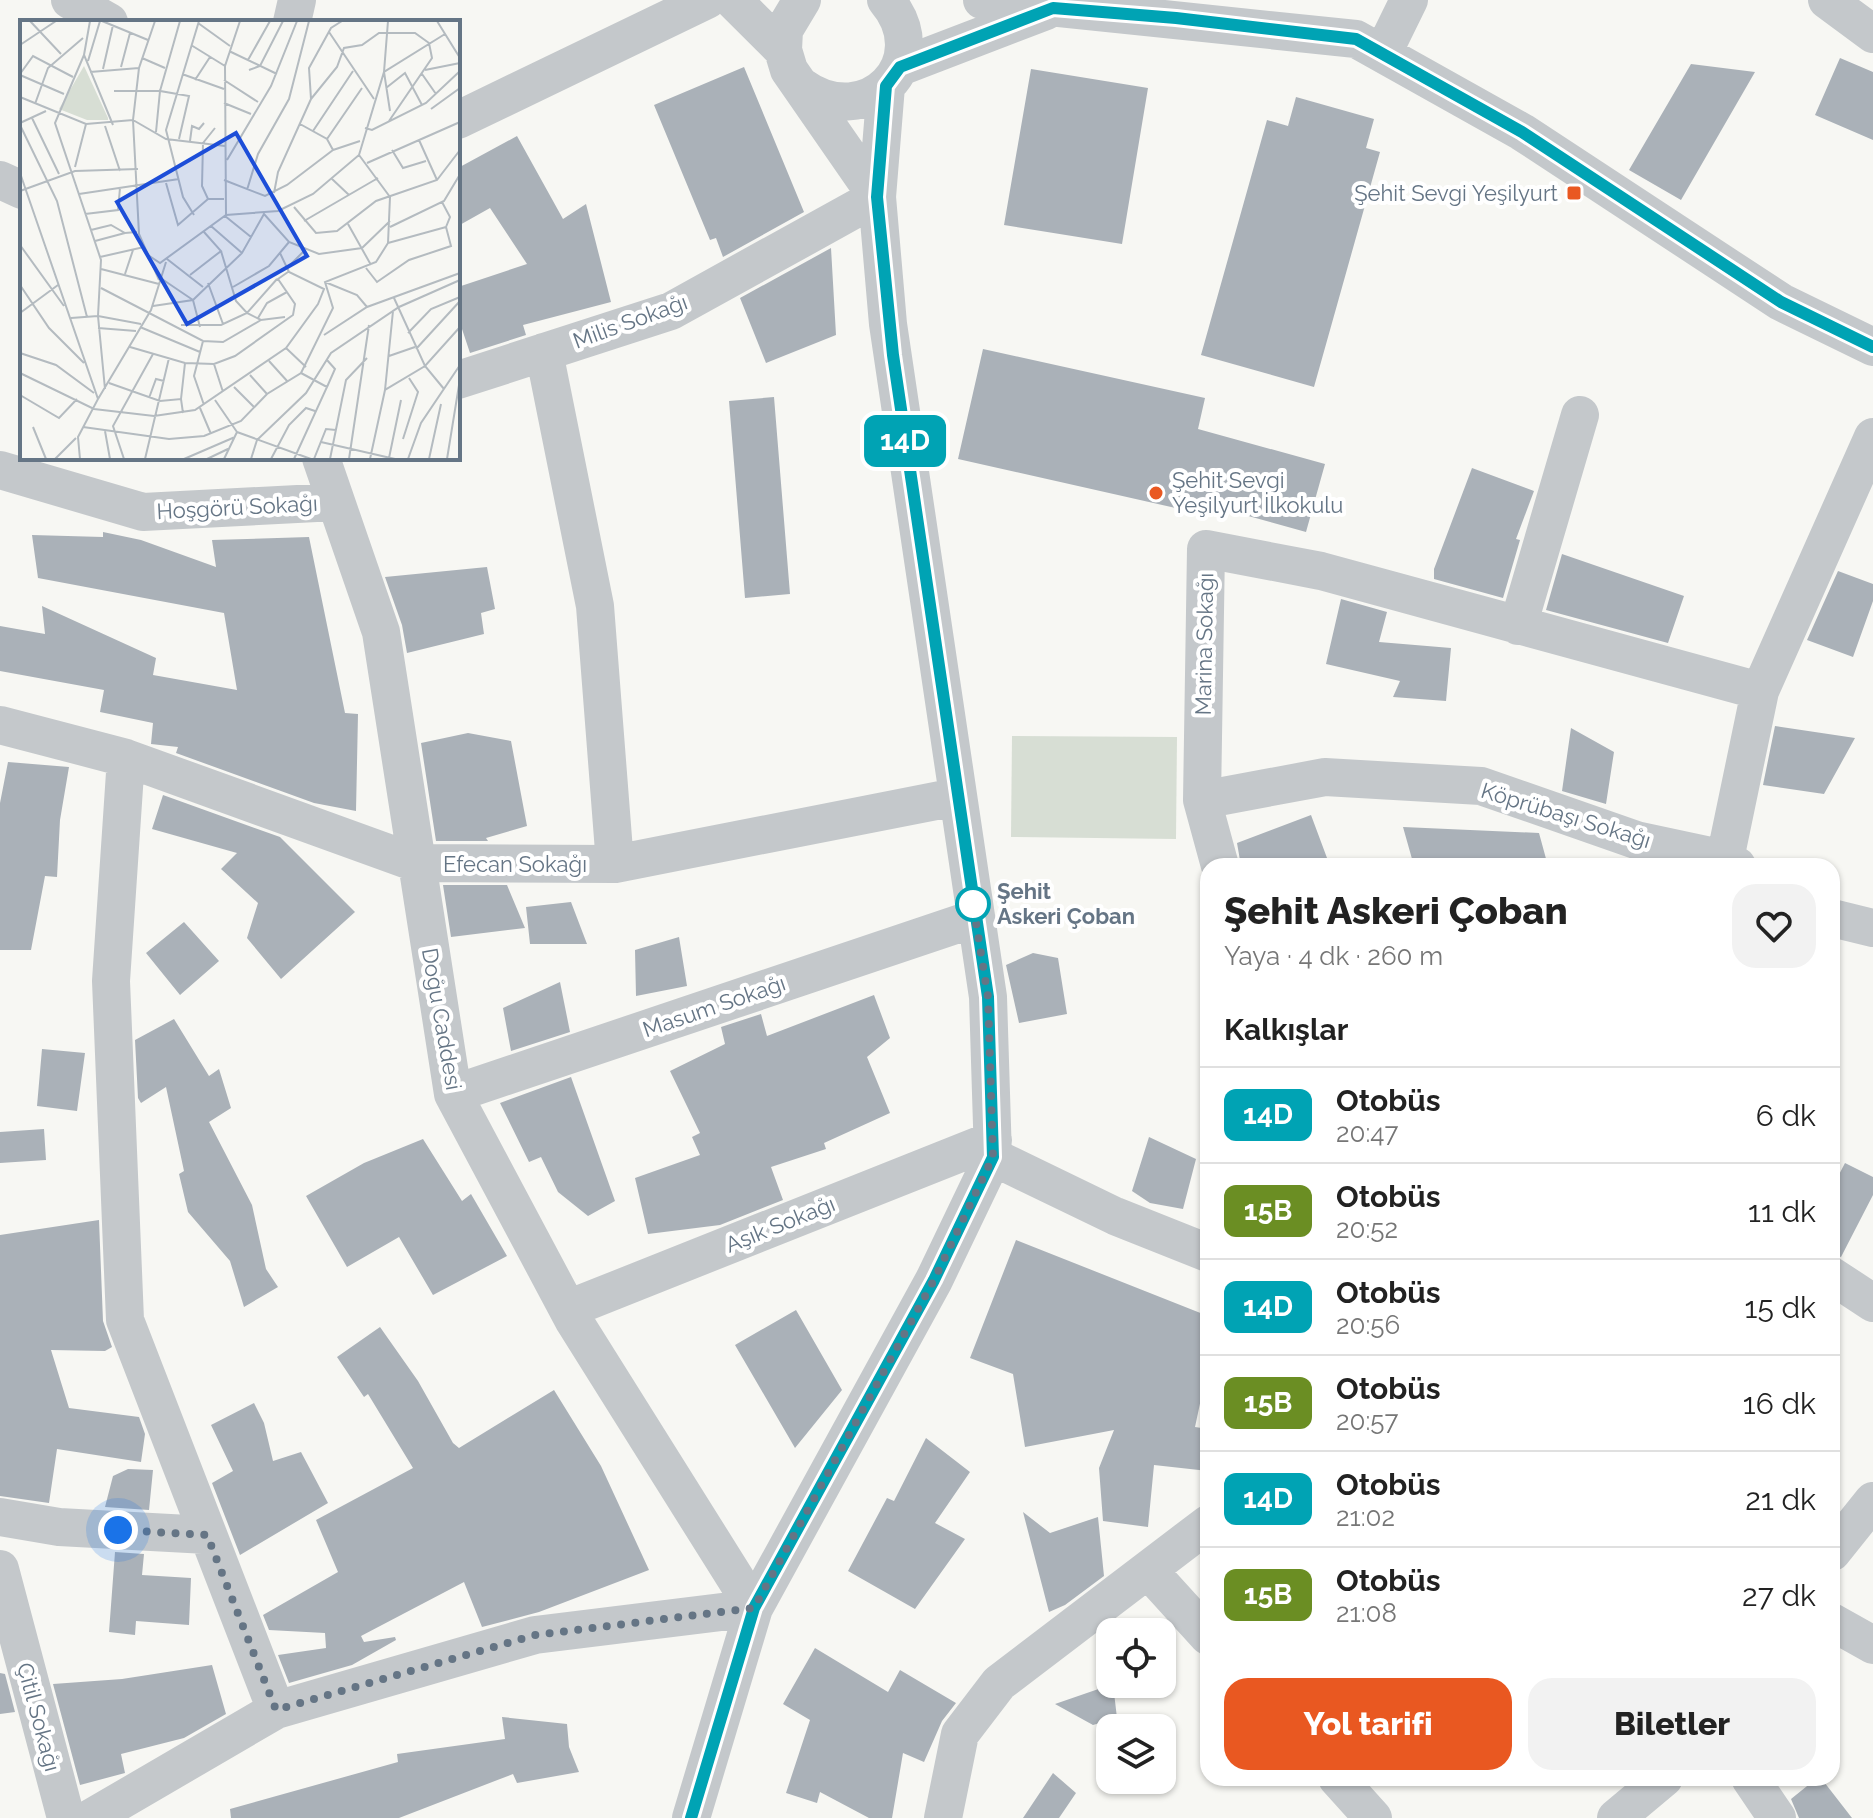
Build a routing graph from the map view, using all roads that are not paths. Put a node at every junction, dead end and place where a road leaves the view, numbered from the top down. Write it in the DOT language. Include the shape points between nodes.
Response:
graph roads {
  1 [pos="70,0"];
  2 [pos="297,0"];
  3 [pos="707,0"];
  4 [pos="733,0"];
  5 [pos="802,0"];
  6 [pos="886,0"];
  7 [pos="982,0"];
  8 [pos="1409,0"];
  9 [pos="1827,0"];
  10 [pos="1053,8"];
  11 [pos="1179,9"];
  12 [pos="105,20"];
  13 [pos="292,20"];
  14 [pos="1873,34"];
  15 [pos="783,50"];
  16 [pos="1383,53"];
  17 [pos="893,76"];
  18 [pos="801,86"];
  19 [pos="460,119"];
  20 [pos="0,180"];
  21 [pos="20,189"];
  22 [pos="877,197"];
  23 [pos="1873,347"];
  24 [pos="544,352"];
  25 [pos="460,379"];
  26 [pos="1580,415"];
  27 [pos="1873,437"];
  28 [pos="322,460"];
  29 [pos="0,470"];
  30 [pos="336,502"];
  31 [pos="1518,626"];
  32 [pos="1760,691"];
  33 [pos="0,725"];
  34 [pos="126,758"];
  35 [pos="956,797"];
  36 [pos="1202,800"];
  37 [pos="1218,858"];
  38 [pos="1710,858"];
  39 [pos="1732,858"];
  40 [pos="416,863"];
  41 [pos="615,864"];
  42 [pos="976,918"];
  43 [pos="1840,920"];
  44 [pos="1873,928"];
  45 [pos="453,1094"];
  46 [pos="993,1148"];
  47 [pos="1200,1239"];
  48 [pos="1840,1281"];
  49 [pos="1873,1303"];
  50 [pos="568,1309"];
  51 [pos="1873,1501"];
  52 [pos="0,1517"];
  53 [pos="1200,1530"];
  54 [pos="207,1535"];
  55 [pos="1840,1542"];
  56 [pos="0,1569"];
  57 [pos="1148,1570"];
  58 [pos="754,1608"];
  59 [pos="1840,1626"];
  60 [pos="1200,1627"];
  61 [pos="1873,1645"];
  62 [pos="276,1710"];
  63 [pos="1344,1786"];
  64 [pos="1654,1786"];
  65 [pos="1755,1786"];
  66 [pos="66,1818"];
  67 [pos="91,1818"];
  68 [pos="691,1818"];
  69 [pos="943,1818"];
  70 [pos="1373,1818"];
  71 [pos="1616,1818"];
  72 [pos="1777,1818"];
  1 -- 12 [label="street"];
  2 -- 13 [label="street"];
  3 -- 19 [label="street"];
  4 -- 15 [label="street"];
  5 -- 15 [label="street" via="784,30"];
  6 -- 17 [label="street" via="903,29 904,48"];
  7 -- 10 [label="street"];
  8 -- 16 [label="street"];
  9 -- 14 [label="street"];
  10 -- 11 [label="street"];
  10 -- 17 [label="street"];
  11 -- 16 [label="street" via="1356,39"];
  15 -- 18 [label="street"];
  16 -- 23 [label="street" via="1522,132 1781,302"];
  17 -- 18 [label="street" via="872,97 835,103"];
  17 -- 22 [label="street"];
  18 -- 22 [label="street"];
  20 -- 21 [label="street"];
  22 -- 24 [label="street, Milis Sokağı" via="671,311"];
  22 -- 35 [label="street" via="888,324"];
  24 -- 25 [label="street, Milis Sokağı"];
  24 -- 41 [label="street" via="595,606"];
  26 -- 31 [label="street"];
  27 -- 32 [label="street"];
  28 -- 30 [label="street, Doğu Caddesi"];
  29 -- 30 [label="street, Hoşgörü Sokağı" via="143,512"];
  30 -- 40 [label="street, Doğu Caddesi" via="381,632"];
  31 -- 32 [label="street, Marina Sokağı"];
  31 -- 36 [label="street, Marina Sokağı" via="1321,571 1206,549"];
  32 -- 39 [label="street"];
  33 -- 34 [label="street, Efecan Sokağı"];
  34 -- 40 [label="street, Efecan Sokağı"];
  34 -- 54 [label="street" via="111,981 125,1320"];
  35 -- 41 [label="street, Efecan Sokağı"];
  35 -- 42 [label="street"];
  36 -- 37 [label="street, Marina Sokağı"];
  36 -- 38 [label="street, Köprübaşı Sokağı" via="1325,777 1481,786 1636,840"];
  40 -- 41 [label="street, Efecan Sokağı"];
  40 -- 45 [label="street, Doğu Caddesi"];
  42 -- 45 [label="street, Masum Sokağı"];
  42 -- 46 [label="street" via="988,997"];
  43 -- 44 [label="street"];
  45 -- 50 [label="street, Doğu Caddesi"];
  46 -- 47 [label="street" via="1115,1216"];
  46 -- 50 [label="street, Aşık Sokağı"];
  46 -- 58 [label="street" via="934,1280"];
  48 -- 49 [label="street"];
  50 -- 58 [label="street, Doğu Caddesi"];
  51 -- 55 [label="street"];
  52 -- 54 [label="street" via="59,1527"];
  53 -- 57 [label="street"];
  54 -- 62 [label="street"];
  56 -- 66 [label="street, Çitil Sokağı"];
  57 -- 60 [label="street"];
  57 -- 69 [label="street" via="999,1683 960,1734"];
  58 -- 62 [label="street" via="535,1635"];
  58 -- 68 [label="street"];
  59 -- 61 [label="street"];
  62 -- 67 [label="street"];
  63 -- 70 [label="street"];
  64 -- 71 [label="street"];
  65 -- 72 [label="street"];
}
